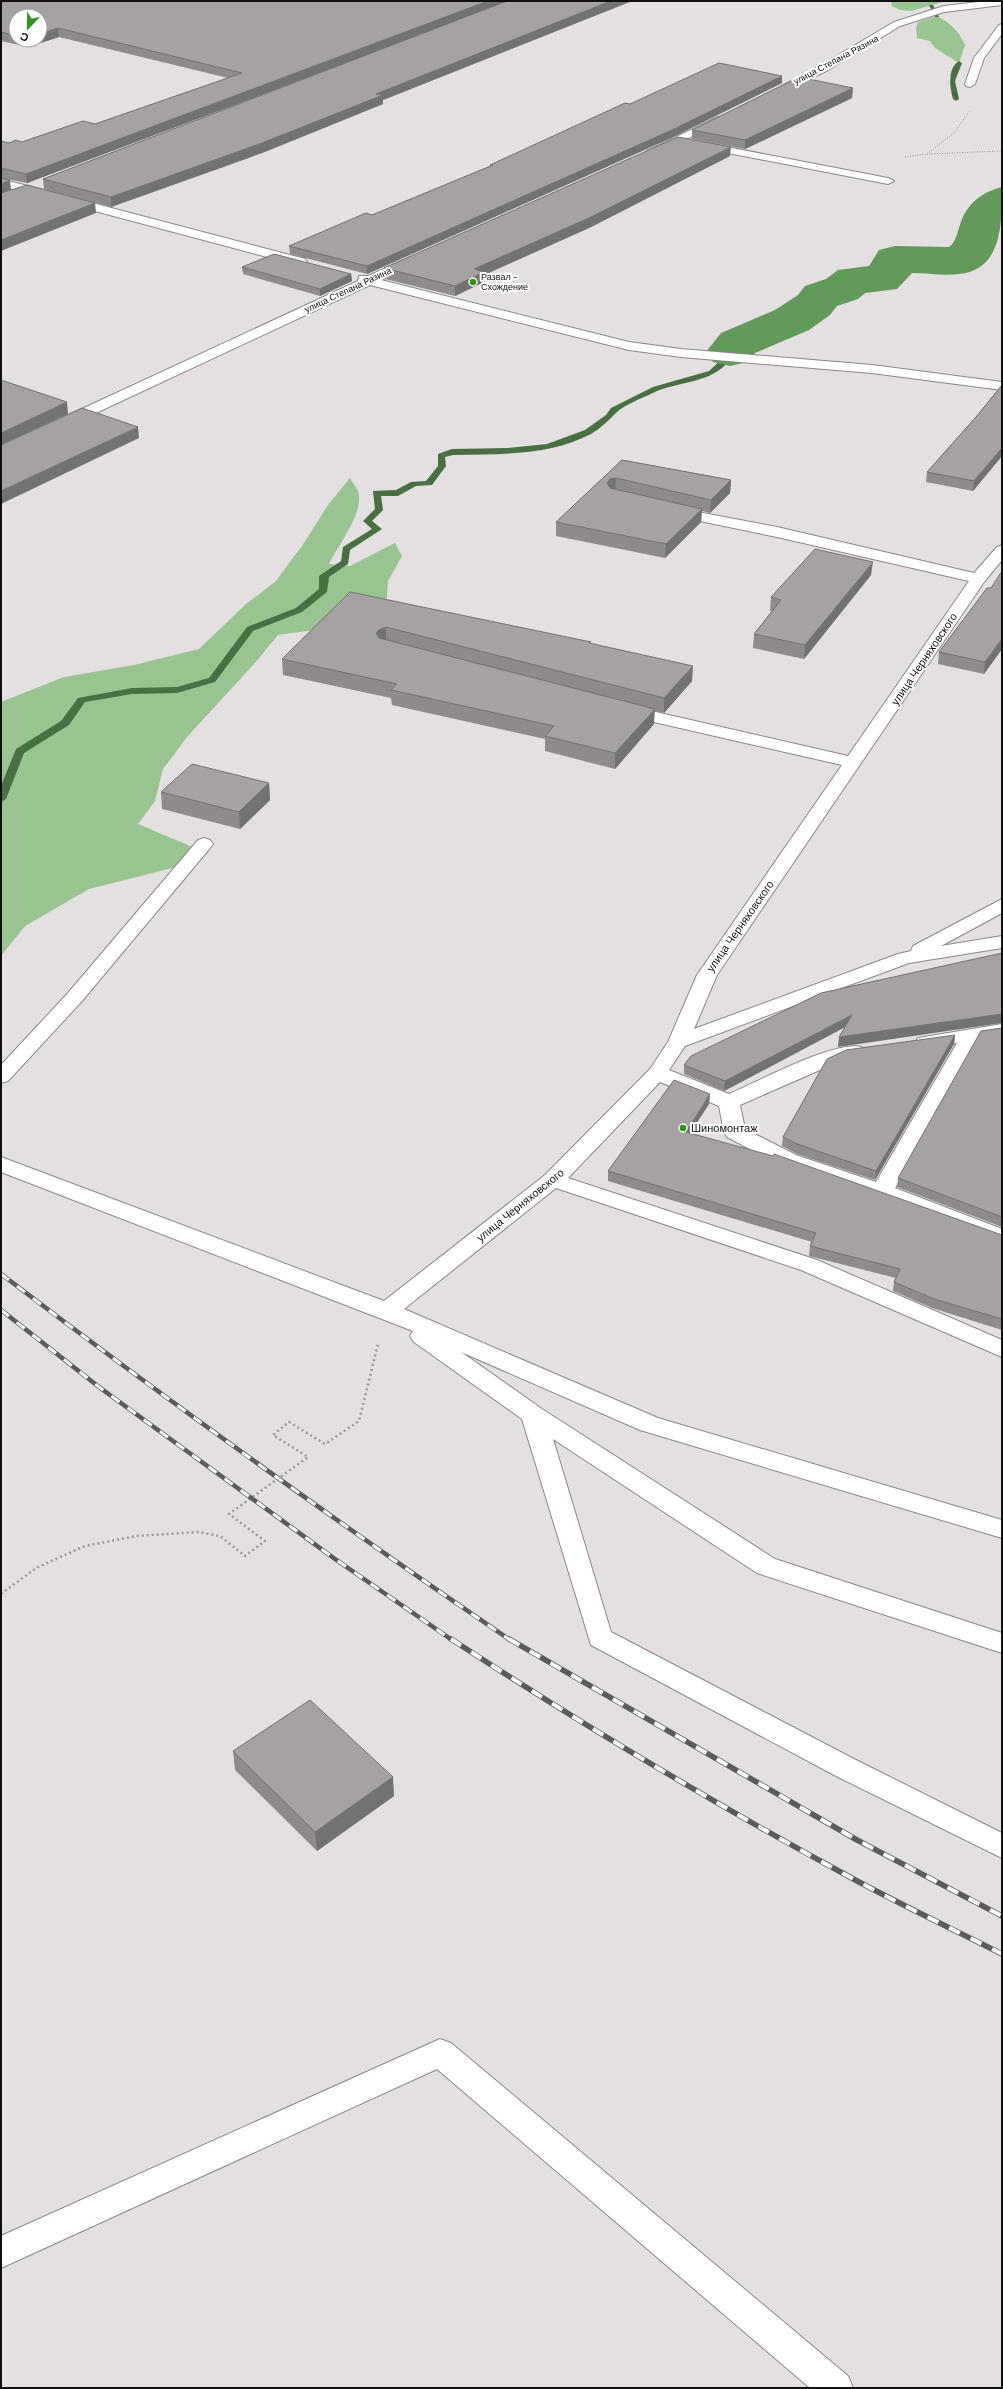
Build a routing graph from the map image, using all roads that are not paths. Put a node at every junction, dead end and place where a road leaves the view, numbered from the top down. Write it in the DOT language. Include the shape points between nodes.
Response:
graph roads {
  1 [pos="1002,2"];
  2 [pos="1002,27"];
  3 [pos="970,84"];
  4 [pos="768,96"];
  5 [pos="732,113"];
  6 [pos="676,140"];
  7 [pos="640,157"];
  8 [pos="888,181"];
  9 [pos="1,182"];
  10 [pos="43,183"];
  11 [pos="28,189"];
  12 [pos="8,196"];
  13 [pos="426,254"];
  14 [pos="315,266"];
  15 [pos="353,276"];
  16 [pos="368,280"];
  17 [pos="1002,386"];
  18 [pos="51,429"];
  19 [pos="657,507"];
  20 [pos="1002,550"];
  21 [pos="978,579"];
  22 [pos="607,705"];
  23 [pos="854,763"];
  24 [pos="204,844"];
  25 [pos="1002,905"];
  26 [pos="1002,942"];
  27 [pos="905,958"];
  28 [pos="1002,1030"];
  29 [pos="971,1036"];
  30 [pos="678,1042"];
  31 [pos="909,1044"];
  32 [pos="871,1049"];
  33 [pos="657,1073"];
  34 [pos="1,1077"];
  35 [pos="729,1102"];
  36 [pos="1,1164"];
  37 [pos="553,1180"];
  38 [pos="882,1191"];
  39 [pos="1002,1237"];
  40 [pos="387,1311"];
  41 [pos="1002,1349"];
  42 [pos="533,1415"];
  43 [pos="1002,1529"];
  44 [pos="1002,1643"];
  45 [pos="1002,1846"];
  46 [pos="1,2252"];
  47 [pos="836,2388"];
  1 -- 4 [label="street, улица Степана Разина" via="921,14 897,24 824,68"];
  2 -- 3 [label="street" via="979,58"];
  5 -- 6 [label="street"];
  6 -- 7 [label="street"];
  6 -- 8 [label="street"];
  9 -- 11 [label="street"];
  10 -- 11 [label="street"];
  11 -- 12 [label="street"];
  11 -- 14 [label="street"];
  13 -- 16 [label="street, улица Степана Разина"];
  15 -- 16 [label="street"];
  16 -- 17 [label="street" via="629,346 681,353 842,366"];
  16 -- 18 [label="street, улица Степана Разина"];
  19 -- 21 [label="street"];
  20 -- 21 [label="street, улица Черняховского"];
  21 -- 23 [label="street, улица Черняховского"];
  22 -- 23 [label="street"];
  23 -- 30 [label="street, улица Черняховского" via="707,975"];
  24 -- 34 [label="street" via="75,998"];
  25 -- 27 [label="street"];
  26 -- 27 [label="street"];
  27 -- 30 [label="street"];
  28 -- 29 [label="street"];
  29 -- 31 [label="street"];
  29 -- 38 [label="street"];
  30 -- 33 [label="street, улица Черняховского"];
  32 -- 35 [label="street" via="840,1053"];
  33 -- 35 [label="street"];
  33 -- 37 [label="street, улица Черняховского"];
  35 -- 38 [label="street" via="735,1132 788,1160"];
  36 -- 40 [label="street"];
  37 -- 40 [label="street, улица Черняховского"];
  37 -- 41 [label="street" via="809,1265"];
  38 -- 39 [label="street"];
  40 -- 42 [label="street"];
  40 -- 43 [label="street" via="649,1424"];
  42 -- 44 [label="street" via="766,1566"];
  42 -- 45 [label="street" via="600,1638 846,1768"];
  46 -- 47 [label="street" via="440,2053"];
}
